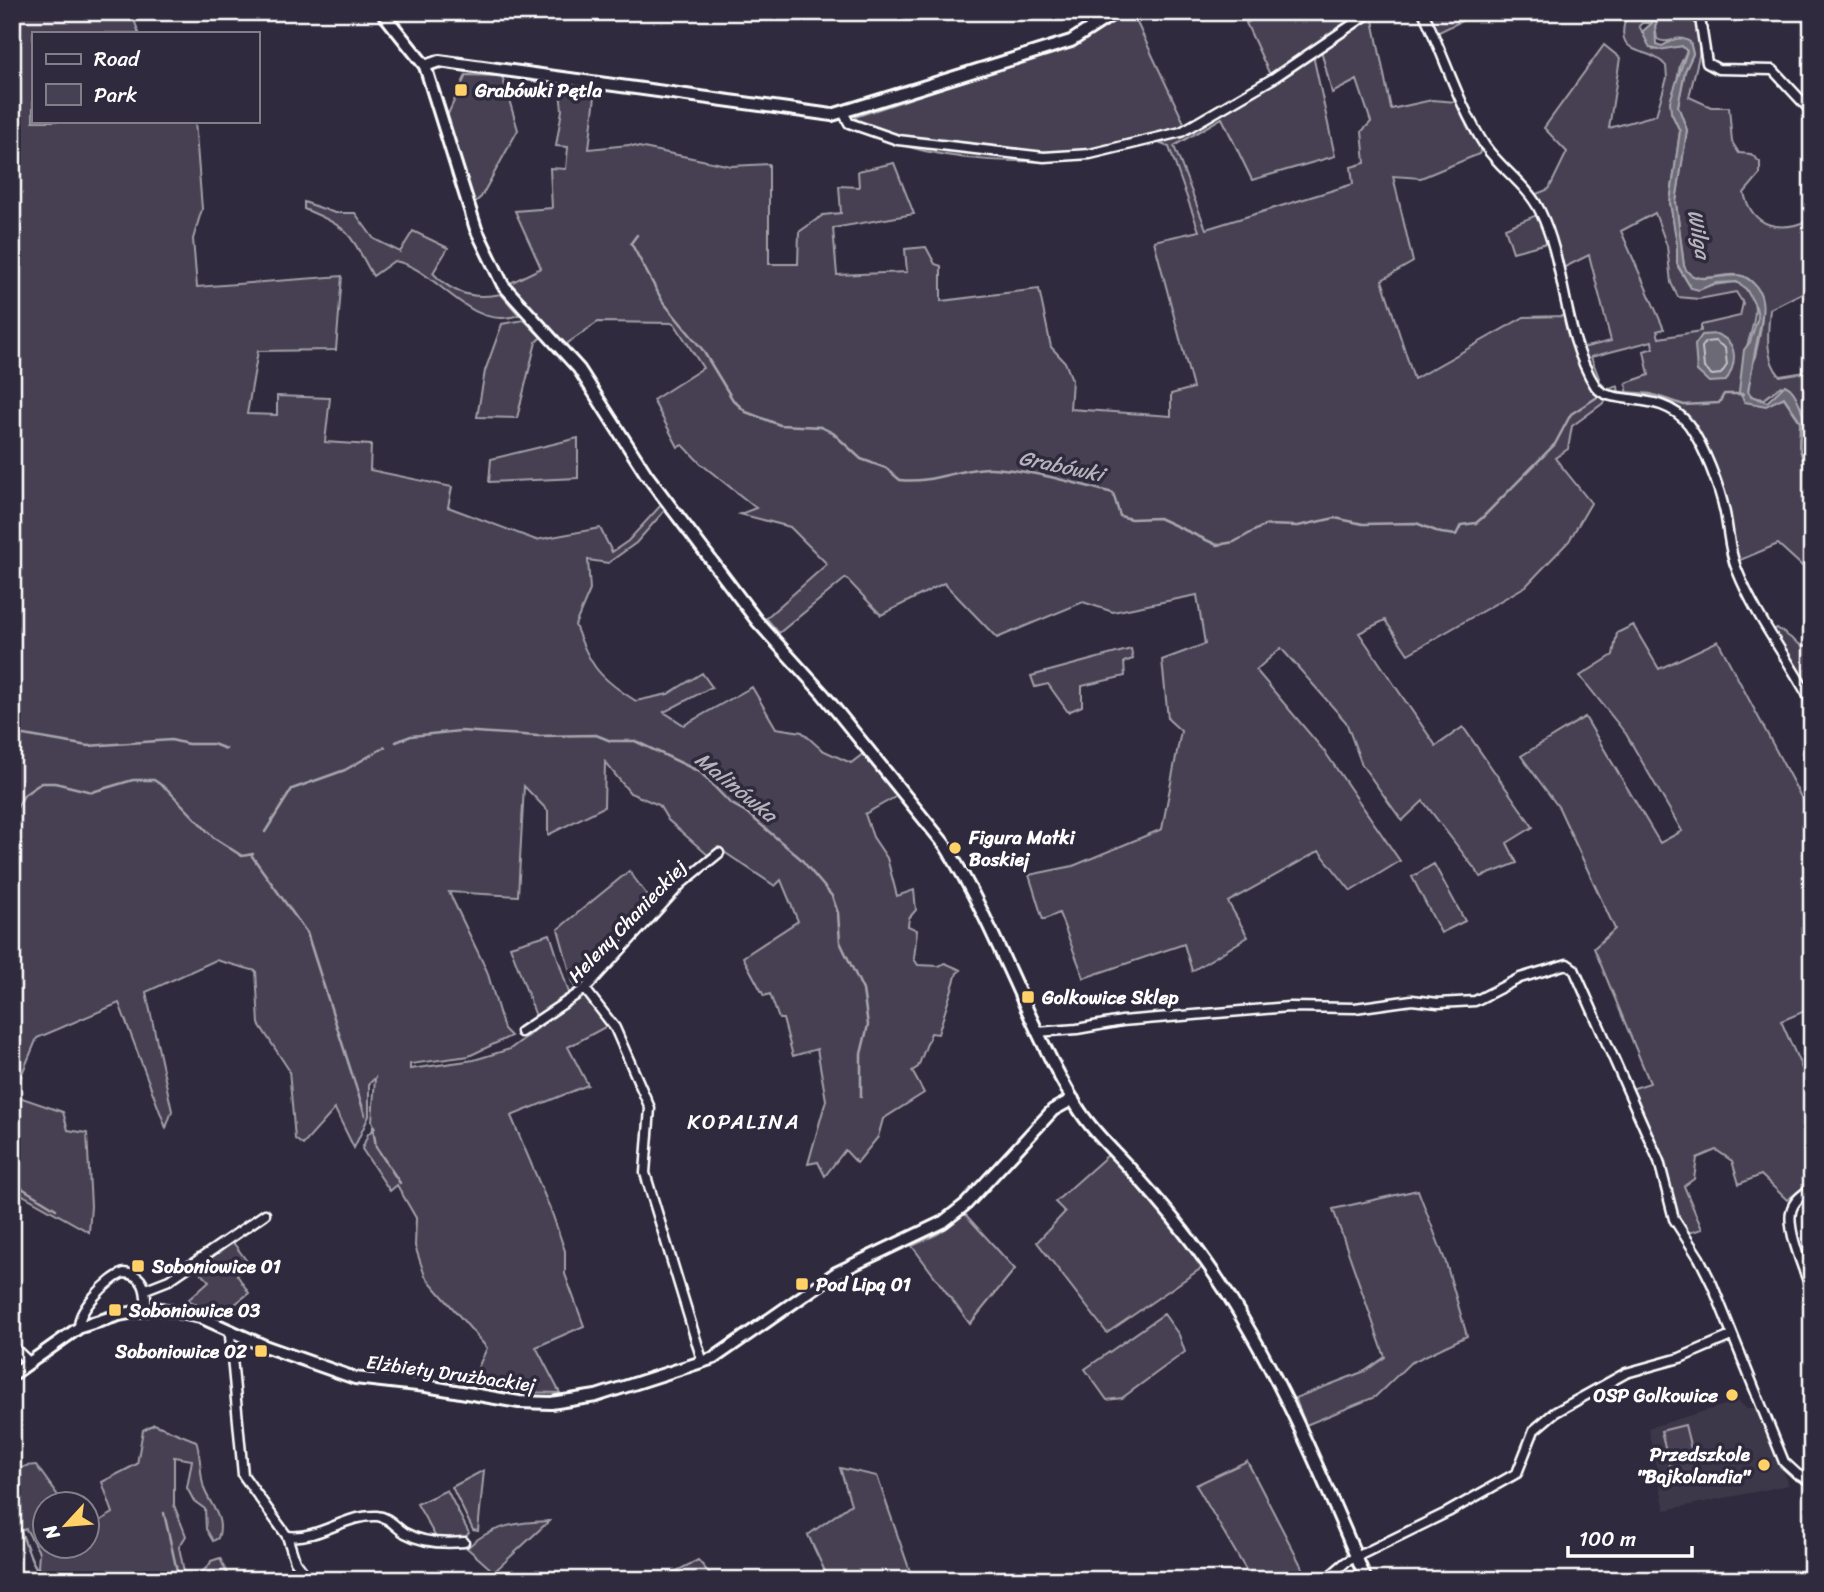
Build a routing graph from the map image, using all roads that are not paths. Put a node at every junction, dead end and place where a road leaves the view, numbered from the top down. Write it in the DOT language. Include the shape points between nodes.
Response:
graph roads {
  1 [pos="382,12"];
  2 [pos="1116,12"];
  3 [pos="1371,12"];
  4 [pos="1423,12"];
  5 [pos="1699,12"];
  6 [pos="425,66"];
  7 [pos="1812,112"];
  8 [pos="844,114"];
  9 [pos="1812,703"];
  10 [pos="719,853"];
  11 [pos="584,989"];
  12 [pos="1037,1031"];
  13 [pos="522,1032"];
  14 [pos="1073,1099"];
  15 [pos="1812,1188"];
  16 [pos="265,1214"];
  17 [pos="146,1289"];
  18 [pos="1812,1292"];
  19 [pos="146,1309"];
  20 [pos="80,1327"];
  21 [pos="232,1330"];
  22 [pos="1731,1336"];
  23 [pos="12,1346"];
  24 [pos="29,1362"];
  25 [pos="703,1363"];
  26 [pos="12,1375"];
  27 [pos="1812,1482"];
  28 [pos="287,1536"];
  29 [pos="464,1542"];
  30 [pos="1356,1557"];
  31 [pos="309,1580"];
  32 [pos="1325,1580"];
  33 [pos="1366,1580"];
  1 -- 6 [label="street"];
  2 -- 8 [label="street" via="1071,41"];
  3 -- 8 [label="street" via="1272,79 1181,132 1090,154 1044,157 898,140 849,123"];
  4 -- 9 [label="street" via="1471,122 1487,149 1540,210 1570,325 1597,388 1608,397 1644,399 1676,411 1690,426 1719,489 1737,572 1781,656"];
  5 -- 7 [label="street" via="1707,63 1718,69 1773,70"];
  6 -- 8 [label="street" via="439,61 828,116"];
  6 -- 12 [label="street" via="475,229 494,270 579,369 642,468 757,621 823,694 945,845"];
  10 -- 11 [label="street, Heleny Chanieckiej" via="681,884"];
  11 -- 13 [label="street, Heleny Chanieckiej"];
  11 -- 25 [label="street" via="615,1028 649,1108 645,1173"];
  12 -- 14 [label="street"];
  12 -- 22 [label="street" via="1226,1012 1412,1000 1475,1001 1520,978 1567,964 1574,969 1659,1161 1674,1219 1699,1258"];
  14 -- 25 [label="street, Elżbiety Drużbackiej" via="1053,1111 951,1217 836,1273"];
  14 -- 30 [label="street" via="1166,1208 1233,1304 1288,1403"];
  15 -- 18 [label="street" via="1790,1213"];
  16 -- 17 [label="street" via="169,1280"];
  17 -- 19 [label="street"];
  17 -- 20 [label="street" via="133,1274 115,1276 82,1314"];
  19 -- 20 [label="street, Elżbiety Drużbackiej"];
  19 -- 21 [label="street, Elżbiety Drużbackiej" via="191,1314"];
  20 -- 24 [label="street, Elżbiety Drużbackiej"];
  21 -- 25 [label="street, Elżbiety Drużbackiej" via="346,1376 519,1402 580,1400"];
  21 -- 28 [label="street" via="243,1475"];
  22 -- 27 [label="street" via="1784,1462"];
  22 -- 30 [label="street" via="1680,1358 1626,1373 1554,1413 1534,1430 1517,1473"];
  23 -- 24 [label="street"];
  24 -- 26 [label="street, Elżbiety Drużbackiej"];
  28 -- 29 [label="street" via="303,1538 357,1517 379,1516 414,1537 445,1544"];
  28 -- 31 [label="street" via="295,1561"];
  30 -- 32 [label="street"];
  30 -- 33 [label="street"];
}
